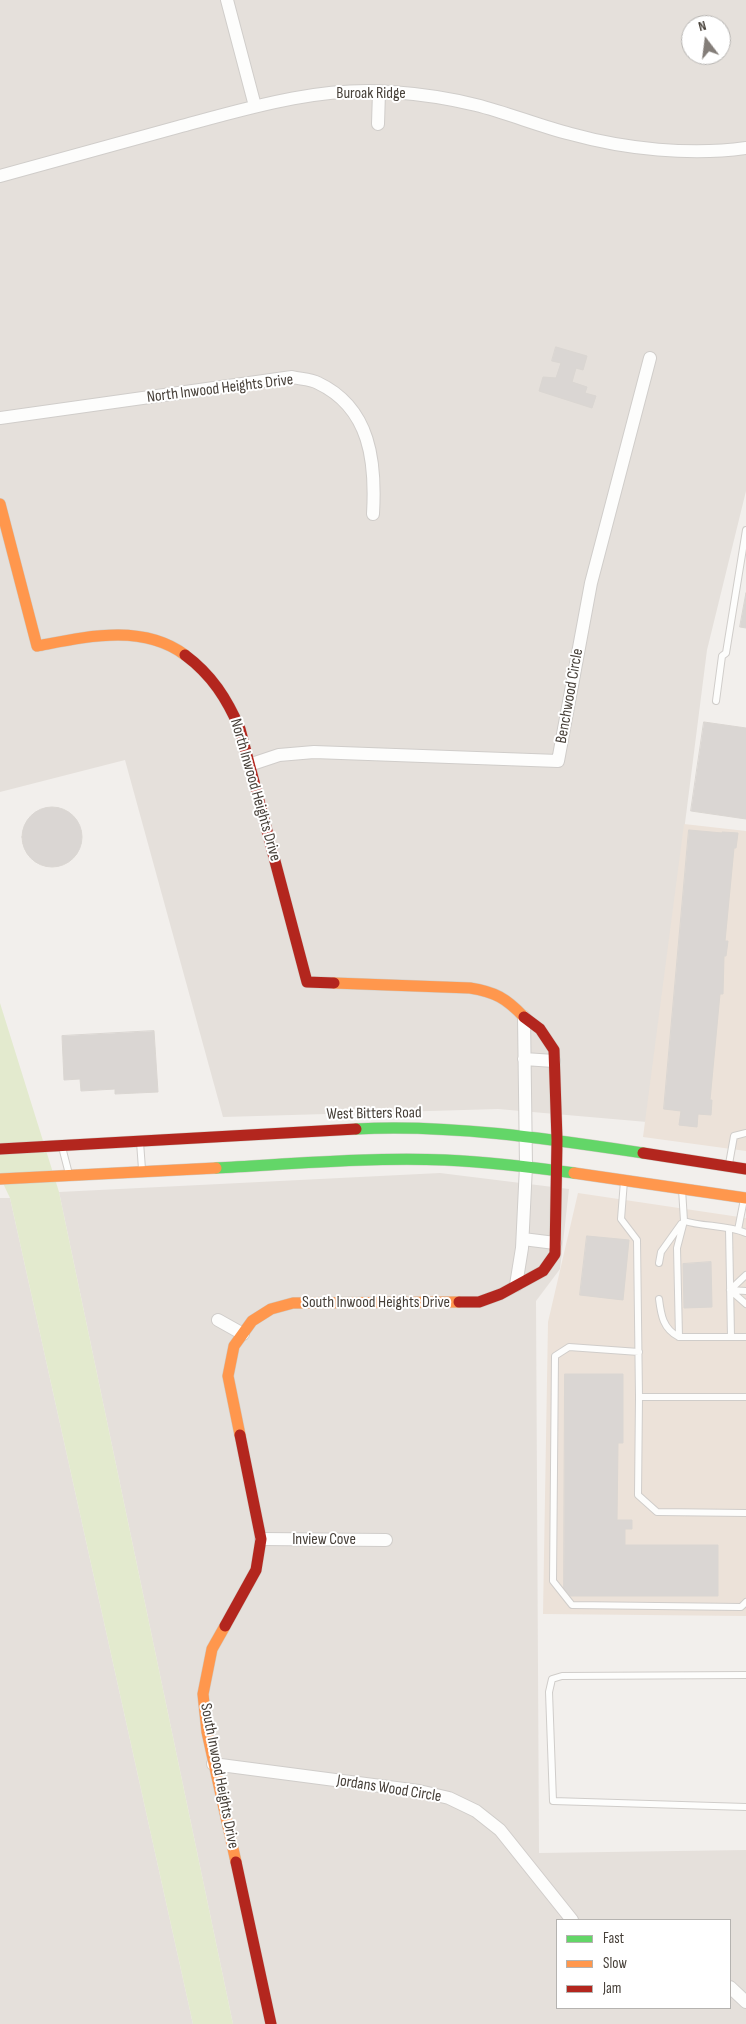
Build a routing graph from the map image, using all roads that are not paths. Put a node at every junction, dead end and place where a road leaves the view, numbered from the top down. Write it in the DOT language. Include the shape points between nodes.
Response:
graph roads {
  1 [pos="227,0"];
  2 [pos="379,92"];
  3 [pos="255,106"];
  4 [pos="378,124"];
  5 [pos="746,148"];
  6 [pos="0,176"];
  7 [pos="650,358"];
  8 [pos="0,418"];
  9 [pos="0,504"];
  10 [pos="373,514"];
  11 [pos="746,530"];
  12 [pos="716,701"];
  13 [pos="249,764"];
  14 [pos="524,1017"];
  15 [pos="524,1060"];
  16 [pos="554,1061"];
  17 [pos="746,1133"];
  18 [pos="524,1137"];
  19 [pos="557,1140"];
  20 [pos="140,1141"];
  21 [pos="61,1146"];
  22 [pos="0,1149"];
  23 [pos="526,1166"];
  24 [pos="729,1166"];
  25 [pos="746,1169"];
  26 [pos="142,1170"];
  27 [pos="557,1170"];
  28 [pos="70,1175"];
  29 [pos="0,1179"];
  30 [pos="624,1179"];
  31 [pos="682,1188"];
  32 [pos="745,1198"];
  33 [pos="684,1222"];
  34 [pos="729,1229"];
  35 [pos="738,1230"];
  36 [pos="746,1232"];
  37 [pos="523,1239"];
  38 [pos="555,1243"];
  39 [pos="659,1263"];
  40 [pos="746,1275"];
  41 [pos="516,1285"];
  42 [pos="730,1290"];
  43 [pos="746,1291"];
  44 [pos="658,1299"];
  45 [pos="746,1304"];
  46 [pos="218,1320"];
  47 [pos="243,1334"];
  48 [pos="679,1337"];
  49 [pos="731,1337"];
  50 [pos="746,1337"];
  51 [pos="638,1352"];
  52 [pos="639,1397"];
  53 [pos="746,1397"];
  54 [pos="746,1513"];
  55 [pos="261,1540"];
  56 [pos="386,1540"];
  57 [pos="746,1602"];
  58 [pos="746,1675"];
  59 [pos="214,1764"];
  60 [pos="746,1807"];
  61 [pos="571,1919"];
  62 [pos="731,1988"];
  63 [pos="746,2002"];
  64 [pos="271,2024"];
  1 -- 3 [label="street"];
  2 -- 3 [label="street, Buroak Ridge" via="299,97"];
  2 -- 4 [label="street"];
  2 -- 5 [label="street, Buroak Ridge" via="436,97 477,105 572,135 624,146 678,150"];
  3 -- 6 [label="street, Buroak Ridge"];
  7 -- 13 [label="street, Benchwood Circle" via="591,583 558,761 314,752 279,755"];
  8 -- 10 [label="street, North Inwood Heights Drive" via="292,377 318,382 346,402 362,424 375,482"];
  9 -- 13 [label="street, North Inwood Heights Drive" via="37,646 125,635 151,639 176,649 217,683 231,706"];
  11 -- 12 [label="lane"];
  13 -- 14 [label="street, North Inwood Heights Drive" via="307,982 470,988 487,991 510,1002"];
  14 -- 15 [label="street"];
  14 -- 16 [label="street, North Inwood Heights Drive" via="540,1029 554,1050"];
  15 -- 16 [label="street"];
  15 -- 18 [label="street"];
  16 -- 19 [label="street, North Inwood Heights Drive"];
  17 -- 24 [label="lane" via="734,1136"];
  18 -- 19 [label="street, West Bitters Road"];
  18 -- 20 [label="street, West Bitters Road" via="446,1130 360,1129"];
  18 -- 23 [label="street"];
  19 -- 24 [label="street, West Bitters Road"];
  19 -- 27 [label="street, North Inwood Heights Drive"];
  20 -- 21 [label="street, West Bitters Road"];
  20 -- 26 [label="lane"];
  21 -- 22 [label="street, West Bitters Road"];
  21 -- 28 [label="lane"];
  23 -- 26 [label="street" via="444,1160"];
  23 -- 27 [label="street"];
  23 -- 37 [label="street"];
  24 -- 25 [label="street, West Bitters Road"];
  26 -- 28 [label="street"];
  27 -- 30 [label="street"];
  27 -- 38 [label="street, South Inwood Heights Drive"];
  28 -- 29 [label="street"];
  30 -- 31 [label="street"];
  30 -- 51 [label="lane" via="621,1219 637,1240"];
  31 -- 32 [label="street"];
  31 -- 33 [label="lane"];
  32 -- 35 [label="lane"];
  33 -- 34 [label="lane"];
  33 -- 39 [label="lane" via="661,1252"];
  33 -- 48 [label="lane" via="677,1248"];
  34 -- 35 [label="lane"];
  34 -- 42 [label="lane"];
  35 -- 36 [label="lane"];
  37 -- 38 [label="street"];
  37 -- 41 [label="street"];
  38 -- 41 [label="street, South Inwood Heights Drive" via="555,1254 543,1271"];
  40 -- 42 [label="lane"];
  41 -- 47 [label="street, South Inwood Heights Drive" via="480,1302 294,1303 271,1309 252,1321"];
  42 -- 43 [label="lane"];
  42 -- 45 [label="lane"];
  42 -- 49 [label="lane"];
  44 -- 48 [label="lane" via="663,1321"];
  46 -- 47 [label="street"];
  47 -- 55 [label="street, South Inwood Heights Drive" via="234,1346 228,1376"];
  48 -- 49 [label="lane"];
  49 -- 50 [label="lane"];
  51 -- 52 [label="lane"];
  51 -- 57 [label="lane" via="569,1347 554,1356 553,1581 572,1606 741,1606"];
  52 -- 53 [label="lane"];
  52 -- 54 [label="lane" via="638,1495 657,1512"];
  55 -- 56 [label="street, Inview Cove"];
  55 -- 59 [label="street, South Inwood Heights Drive" via="256,1570 212,1649 205,1679 204,1709"];
  58 -- 60 [label="lane" via="562,1676 552,1679 548,1692 552,1802"];
  59 -- 61 [label="street, Jordans Wood Circle" via="419,1791 449,1798 476,1811 500,1830"];
  59 -- 64 [label="street, South Inwood Heights Drive"];
  62 -- 63 [label="street"];
}
